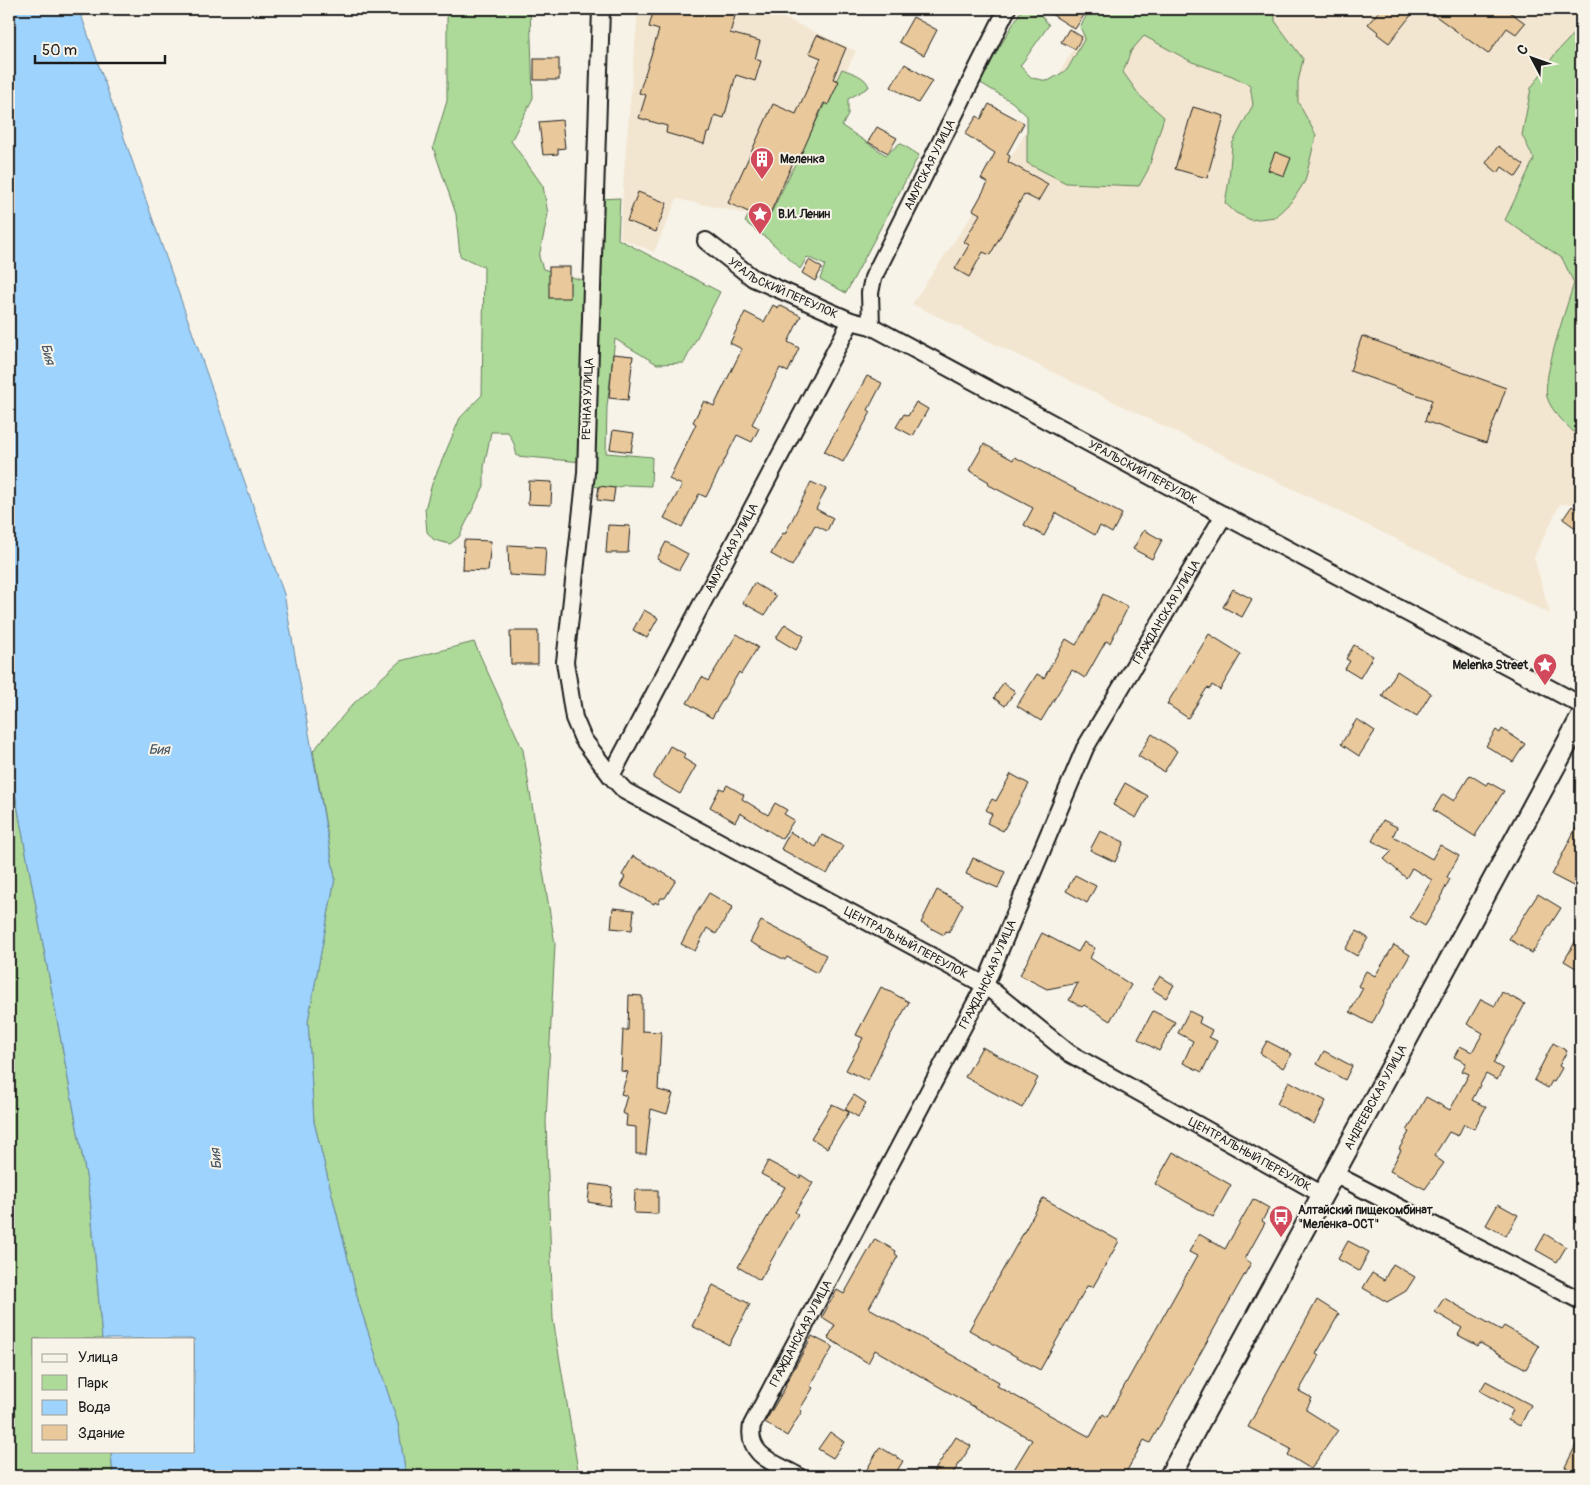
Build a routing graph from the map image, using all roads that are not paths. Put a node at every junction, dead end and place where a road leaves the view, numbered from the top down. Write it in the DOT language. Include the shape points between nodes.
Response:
graph roads {
  1 [pos="601,9"];
  2 [pos="1006,9"];
  3 [pos="706,240"];
  4 [pos="852,321"];
  5 [pos="871,326"];
  6 [pos="1224,515"];
  7 [pos="1581,706"];
  8 [pos="1581,718"];
  9 [pos="611,776"];
  10 [pos="985,985"];
  11 [pos="1334,1174"];
  12 [pos="1323,1194"];
  13 [pos="1581,1301"];
  14 [pos="798,1476"];
  15 [pos="1170,1476"];
  1 -- 9 [label="street, РЕЧНАЯ УЛИЦА" via="586,473 566,662 574,718 584,739"];
  2 -- 5 [label="street, АМУРСКАЯ УЛИЦА" via="874,278 870,293"];
  3 -- 4 [label="street, УРАЛЬСКИЙ ПЕРЕУЛОК" via="753,278"];
  4 -- 5 [label="street, УРАЛЬСКИЙ ПЕРЕУЛОК"];
  4 -- 9 [label="street, АМУРСКАЯ УЛИЦА"];
  5 -- 6 [label="street, УРАЛЬСКИЙ ПЕРЕУЛОК"];
  6 -- 7 [label="street, УРАЛЬСКИЙ ПЕРЕУЛОК"];
  6 -- 10 [label="street, ГРАЖДАНСКАЯ УЛИЦА" via="1086,748"];
  8 -- 11 [label="street, АНДРЕЕВСКАЯ УЛИЦА"];
  9 -- 10 [label="street, ЦЕНТРАЛЬНЫЙ ПЕРЕУЛОК" via="625,790"];
  10 -- 12 [label="street, ЦЕНТРАЛЬНЫЙ ПЕРЕУЛОК" via="1069,1053"];
  10 -- 14 [label="street, ГРАЖДАНСКАЯ УЛИЦА" via="752,1425 755,1450"];
  11 -- 12 [label="street, АНДРЕЕВСКАЯ УЛИЦА"];
  11 -- 13 [label="street"];
  12 -- 15 [label="street, АНДРЕЕВСКАЯ УЛИЦА"];
}
